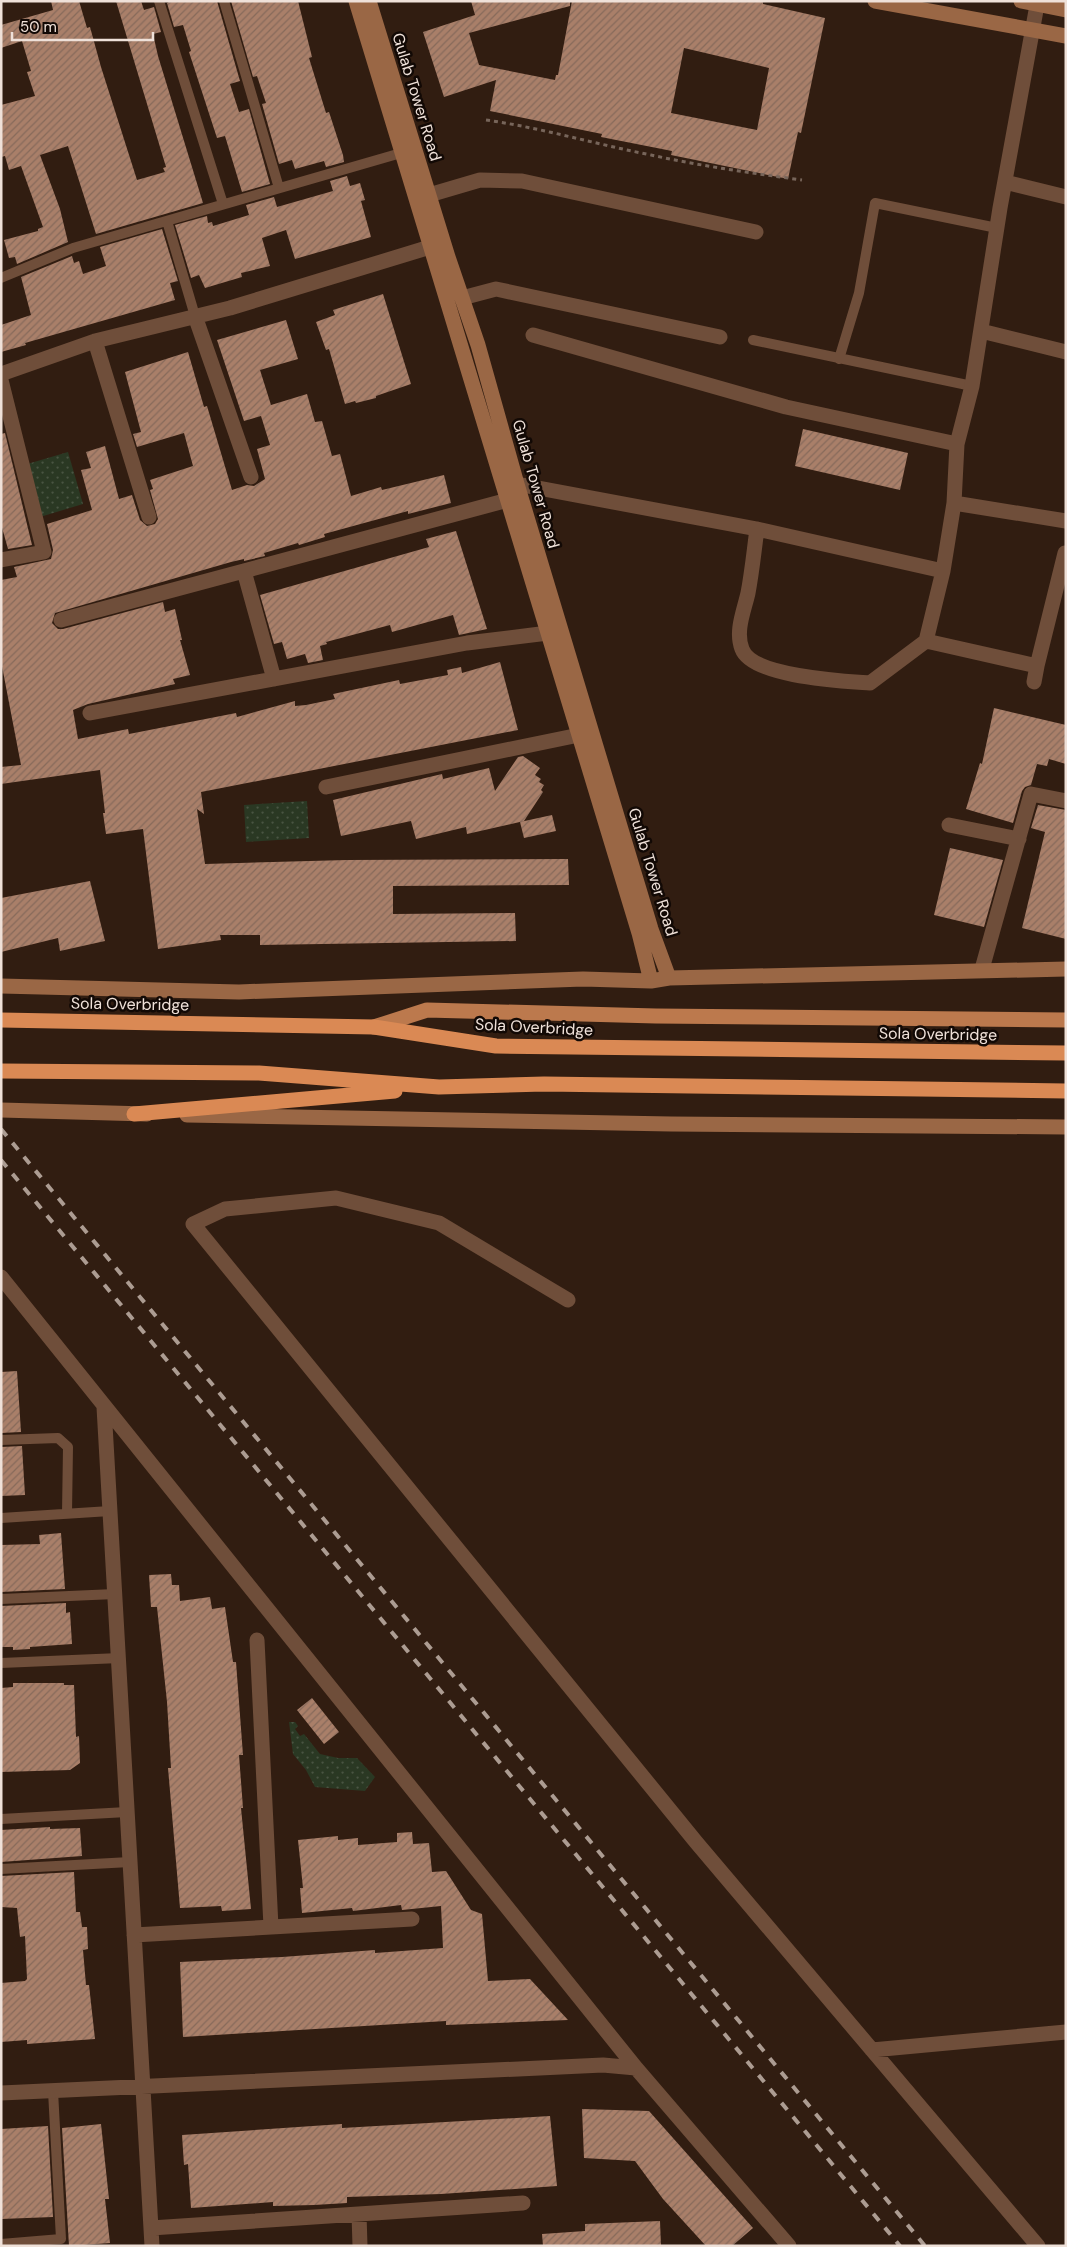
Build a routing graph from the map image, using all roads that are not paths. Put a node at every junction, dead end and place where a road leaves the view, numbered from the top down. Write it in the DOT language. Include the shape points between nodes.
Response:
graph roads {
  1 [pos="159,1"];
  2 [pos="224,1"];
  3 [pos="356,1"];
  4 [pos="369,1"];
  5 [pos="875,1"];
  6 [pos="1021,1"];
  7 [pos="1037,4"];
  8 [pos="1066,10"];
  9 [pos="1032,30"];
  10 [pos="1066,36"];
  11 [pos="401,153"];
  12 [pos="1005,182"];
  13 [pos="279,188"];
  14 [pos="429,195"];
  15 [pos="1066,196"];
  16 [pos="223,204"];
  17 [pos="168,221"];
  18 [pos="997,228"];
  19 [pos="756,232"];
  20 [pos="430,247"];
  21 [pos="1,278"];
  22 [pos="462,298"];
  23 [pos="195,316"];
  24 [pos="981,331"];
  25 [pos="533,335"];
  26 [pos="720,337"];
  27 [pos="753,340"];
  28 [pos="95,341"];
  29 [pos="1066,352"];
  30 [pos="839,359"];
  31 [pos="1,374"];
  32 [pos="1,380"];
  33 [pos="972,386"];
  34 [pos="957,444"];
  35 [pos="251,477"];
  36 [pos="517,484"];
  37 [pos="508,500"];
  38 [pos="954,502"];
  39 [pos="149,517"];
  40 [pos="1066,521"];
  41 [pos="758,529"];
  42 [pos="1065,553"];
  43 [pos="1,560"];
  44 [pos="244,571"];
  45 [pos="943,571"];
  46 [pos="61,620"];
  47 [pos="548,633"];
  48 [pos="926,641"];
  49 [pos="1037,666"];
  50 [pos="274,679"];
  51 [pos="1034,682"];
  52 [pos="90,713"];
  53 [pos="579,735"];
  54 [pos="326,787"];
  55 [pos="1066,801"];
  56 [pos="948,826"];
  57 [pos="1019,839"];
  58 [pos="1066,969"];
  59 [pos="982,970"];
  60 [pos="669,978"];
  61 [pos="651,980"];
  62 [pos="1,986"];
  63 [pos="1,1020"];
  64 [pos="1066,1020"];
  65 [pos="374,1027"];
  66 [pos="1066,1053"];
  67 [pos="1,1071"];
  68 [pos="439,1087"];
  69 [pos="1066,1091"];
  70 [pos="1,1110"];
  71 [pos="134,1114"];
  72 [pos="1066,1127"];
  73 [pos="1,1277"];
  74 [pos="568,1300"];
  75 [pos="104,1407"];
  76 [pos="1,1440"];
  77 [pos="110,1511"];
  78 [pos="67,1513"];
  79 [pos="1,1518"];
  80 [pos="115,1594"];
  81 [pos="1,1599"];
  82 [pos="257,1640"];
  83 [pos="120,1658"];
  84 [pos="1,1662"];
  85 [pos="127,1812"];
  86 [pos="1,1819"];
  87 [pos="130,1862"];
  88 [pos="1,1870"];
  89 [pos="412,1919"];
  90 [pos="271,1927"];
  91 [pos="134,1935"];
  92 [pos="1066,2032"];
  93 [pos="872,2050"];
  94 [pos="636,2068"];
  95 [pos="143,2087"];
  96 [pos="53,2091"];
  97 [pos="1,2093"];
  98 [pos="523,2203"];
  99 [pos="359,2214"];
  100 [pos="151,2228"];
  101 [pos="1,2244"];
  102 [pos="152,2246"];
  103 [pos="360,2246"];
  104 [pos="789,2246"];
  105 [pos="1038,2246"];
  1 -- 16 [label="lane"];
  2 -- 13 [label="lane"];
  3 -- 11 [label="street"];
  4 -- 14 [label="street, Gulab Tower Road"];
  5 -- 9 [label="street"];
  6 -- 7 [label="street"];
  7 -- 8 [label="street"];
  7 -- 9 [label="street"];
  9 -- 10 [label="street"];
  9 -- 12 [label="street"];
  11 -- 13 [label="lane"];
  11 -- 20 [label="street"];
  12 -- 15 [label="street"];
  12 -- 18 [label="street"];
  13 -- 16 [label="lane"];
  14 -- 19 [label="street" via="480,180 522,181"];
  14 -- 22 [label="street, Gulab Tower Road"];
  16 -- 17 [label="lane"];
  17 -- 21 [label="lane" via="73,248"];
  17 -- 23 [label="lane"];
  18 -- 24 [label="street"];
  18 -- 30 [label="lane" via="875,203 859,293"];
  20 -- 23 [label="street"];
  20 -- 37 [label="street"];
  22 -- 26 [label="street" via="496,289"];
  22 -- 36 [label="street, Gulab Tower Road"];
  23 -- 28 [label="street"];
  23 -- 35 [label="street"];
  24 -- 29 [label="street"];
  24 -- 33 [label="street"];
  25 -- 34 [label="street" via="786,407"];
  27 -- 30 [label="lane"];
  28 -- 31 [label="street"];
  28 -- 39 [label="street"];
  30 -- 33 [label="lane"];
  32 -- 43 [label="street" via="44,552"];
  33 -- 34 [label="street"];
  34 -- 38 [label="street"];
  36 -- 41 [label="street"];
  36 -- 60 [label="street, Gulab Tower Road" via="651,929"];
  37 -- 44 [label="street"];
  37 -- 47 [label="street"];
  38 -- 40 [label="street"];
  38 -- 45 [label="street"];
  41 -- 45 [label="street"];
  41 -- 48 [label="street" via="740,625 740,643 747,658 781,672 870,683"];
  42 -- 49 [label="street"];
  44 -- 46 [label="street"];
  44 -- 50 [label="street"];
  45 -- 48 [label="street"];
  47 -- 50 [label="street" via="467,643"];
  47 -- 53 [label="street"];
  48 -- 49 [label="street"];
  49 -- 51 [label="street"];
  50 -- 52 [label="street"];
  53 -- 54 [label="street"];
  53 -- 61 [label="street"];
  55 -- 57 [label="street" via="1031,794"];
  56 -- 57 [label="street"];
  57 -- 59 [label="street"];
  58 -- 59 [label="street"];
  59 -- 60 [label="street"];
  60 -- 61 [label="street"];
  61 -- 62 [label="street" via="583,979 239,992"];
  63 -- 65 [label="highway, Sola Overbridge"];
  64 -- 65 [label="main road" via="427,1010"];
  65 -- 66 [label="highway, Sola Overbridge" via="496,1046"];
  67 -- 68 [label="highway" via="259,1073"];
  68 -- 69 [label="highway" via="544,1084"];
  68 -- 71 [label="highway"];
  70 -- 71 [label="street"];
  71 -- 72 [label="street" via="671,1124"];
  73 -- 75 [label="street"];
  74 -- 93 [label="street" via="439,1222 336,1198 225,1209 193,1224 690,1834"];
  75 -- 77 [label="street"];
  75 -- 94 [label="street"];
  76 -- 78 [label="lane" via="58,1438 68,1447"];
  77 -- 78 [label="lane"];
  77 -- 80 [label="street"];
  78 -- 79 [label="lane"];
  80 -- 81 [label="lane"];
  80 -- 83 [label="street"];
  82 -- 90 [label="street"];
  83 -- 84 [label="lane"];
  83 -- 85 [label="street"];
  85 -- 86 [label="lane"];
  85 -- 87 [label="street"];
  87 -- 88 [label="lane"];
  87 -- 91 [label="street"];
  89 -- 90 [label="street"];
  90 -- 91 [label="street"];
  91 -- 95 [label="street"];
  92 -- 93 [label="street"];
  93 -- 105 [label="street"];
  94 -- 95 [label="street" via="603,2065"];
  94 -- 104 [label="street"];
  95 -- 96 [label="street"];
  95 -- 100 [label="street"];
  96 -- 97 [label="street"];
  96 -- 101 [label="lane" via="62,2239"];
  98 -- 99 [label="street"];
  99 -- 100 [label="street"];
  99 -- 103 [label="street"];
  100 -- 102 [label="street"];
}
